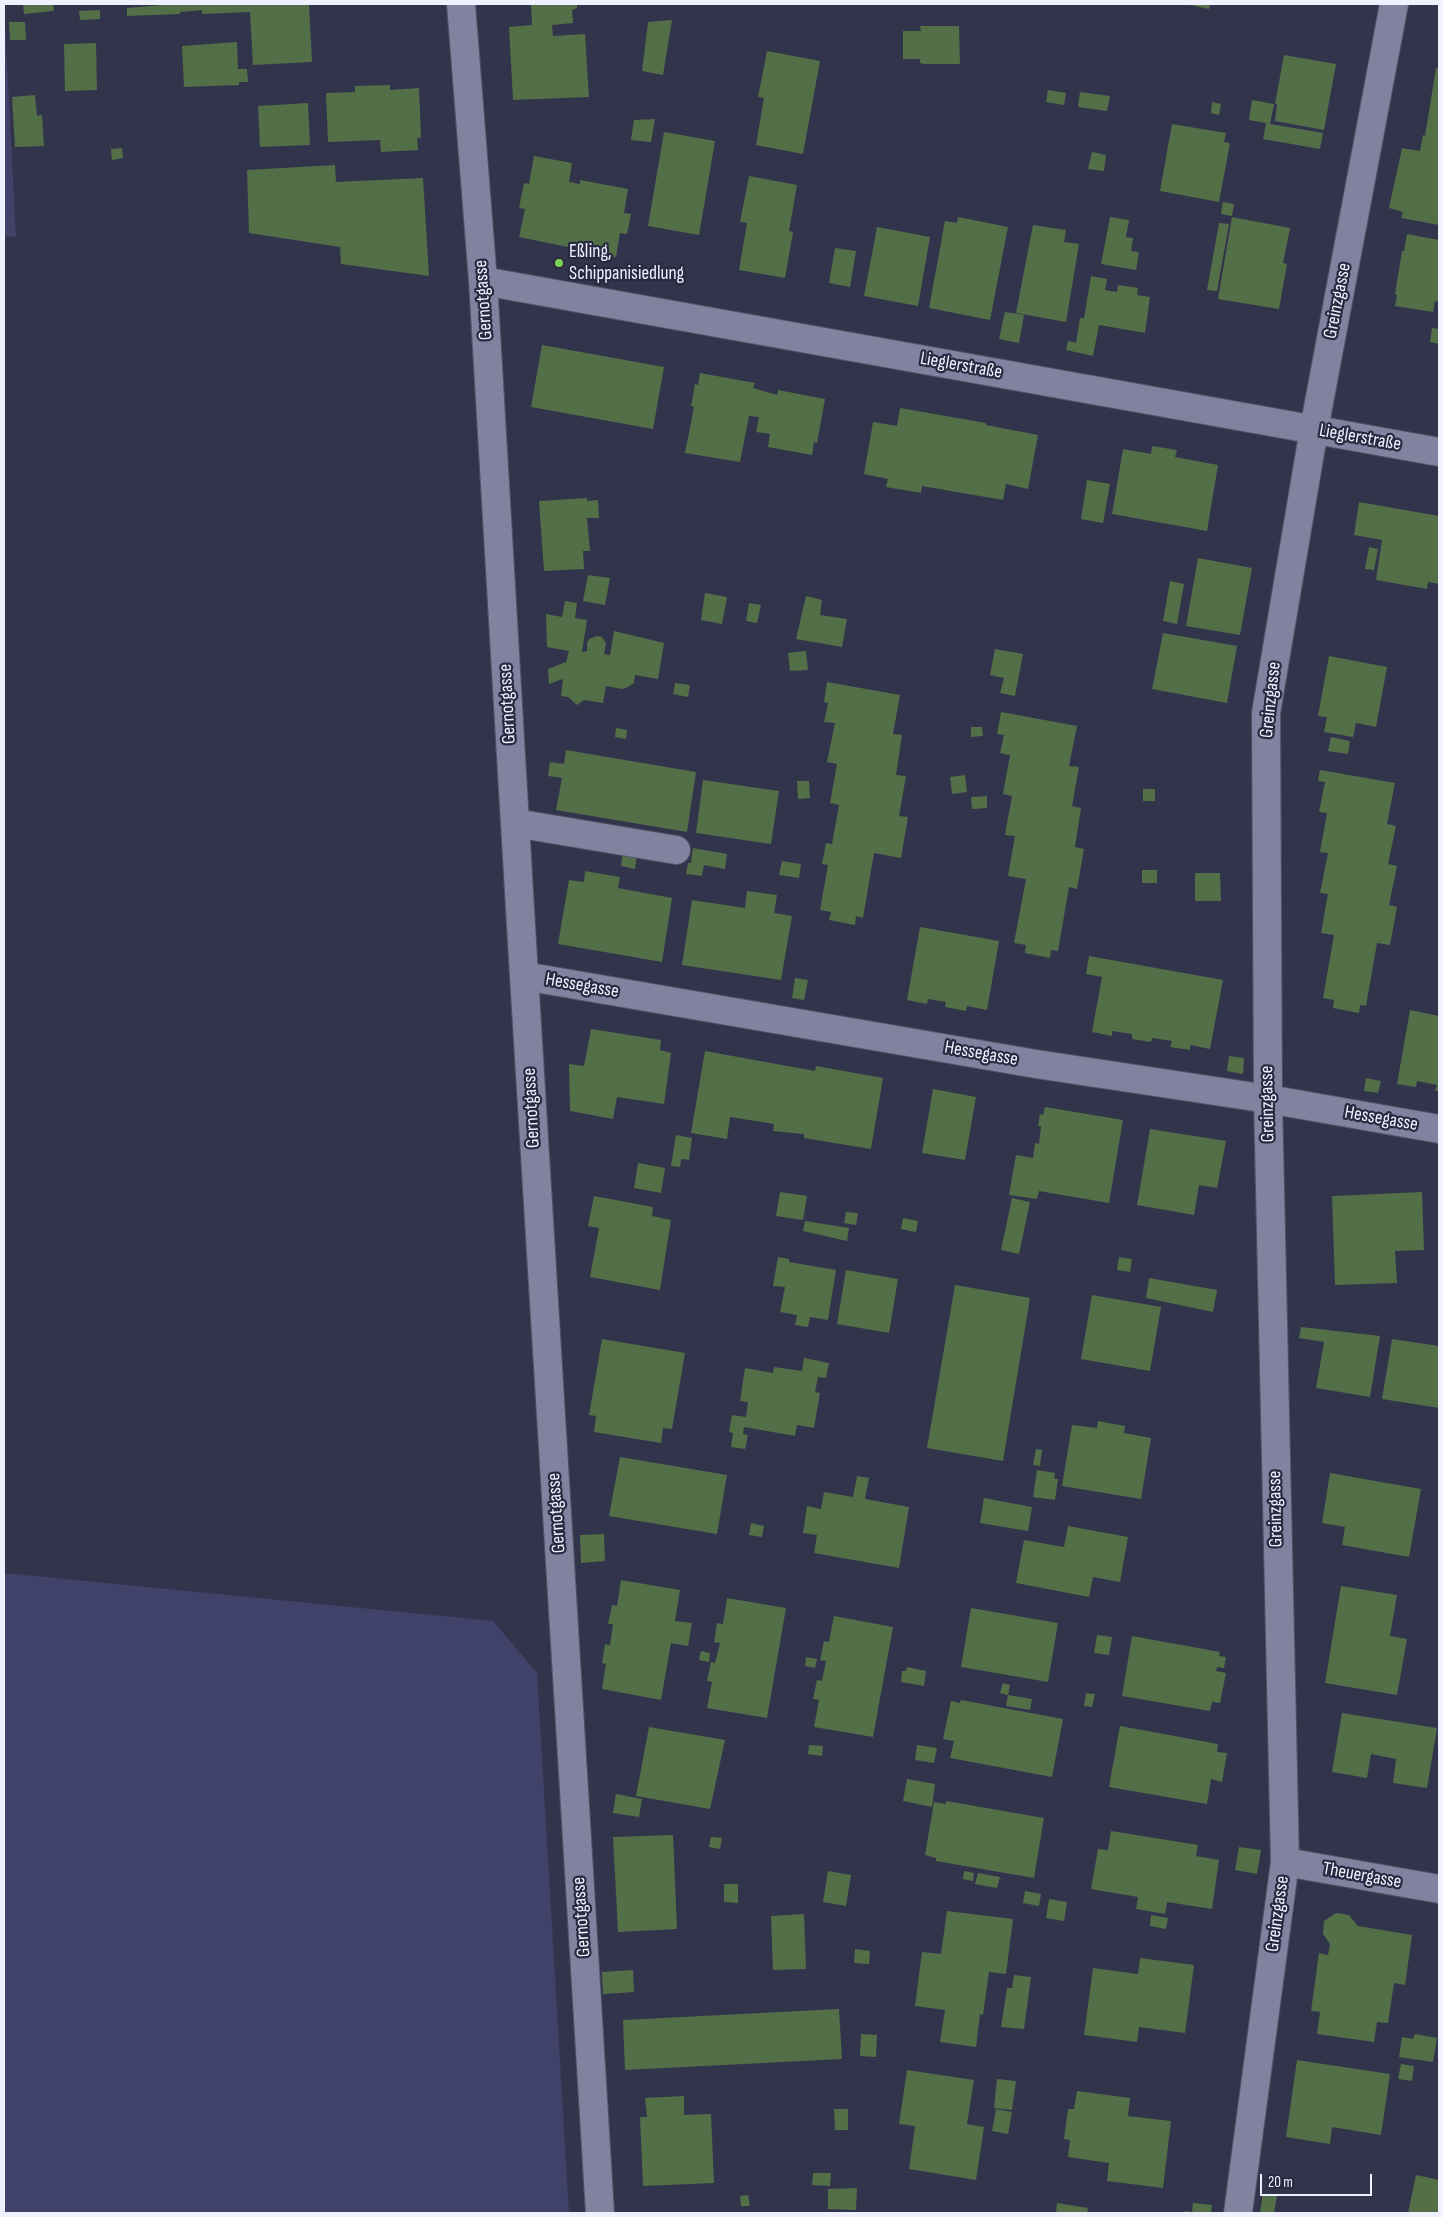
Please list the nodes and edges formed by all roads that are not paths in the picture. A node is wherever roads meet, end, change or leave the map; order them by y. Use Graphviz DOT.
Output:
graph roads {
  1 [pos="461,4"];
  2 [pos="1394,4"];
  3 [pos="484,281"];
  4 [pos="1314,429"];
  5 [pos="1439,452"];
  6 [pos="515,823"];
  7 [pos="676,850"];
  8 [pos="524,976"];
  9 [pos="1268,1099"];
  10 [pos="1439,1129"];
  11 [pos="1285,1862"];
  12 [pos="1439,1889"];
  13 [pos="600,2213"];
  14 [pos="1238,2213"];
  1 -- 3 [label="street, Gernotgasse"];
  2 -- 4 [label="street, Greinzgasse"];
  3 -- 4 [label="street, Lieglerstraße"];
  3 -- 6 [label="street, Gernotgasse"];
  4 -- 5 [label="street, Lieglerstraße"];
  4 -- 9 [label="street, Greinzgasse"];
  6 -- 7 [label="street"];
  6 -- 8 [label="street, Gernotgasse"];
  8 -- 9 [label="street, Hessegasse"];
  8 -- 13 [label="street, Gernotgasse"];
  9 -- 10 [label="street, Hessegasse"];
  9 -- 11 [label="street, Greinzgasse"];
  11 -- 12 [label="street, Theuergasse"];
  11 -- 14 [label="street, Greinzgasse"];
}
